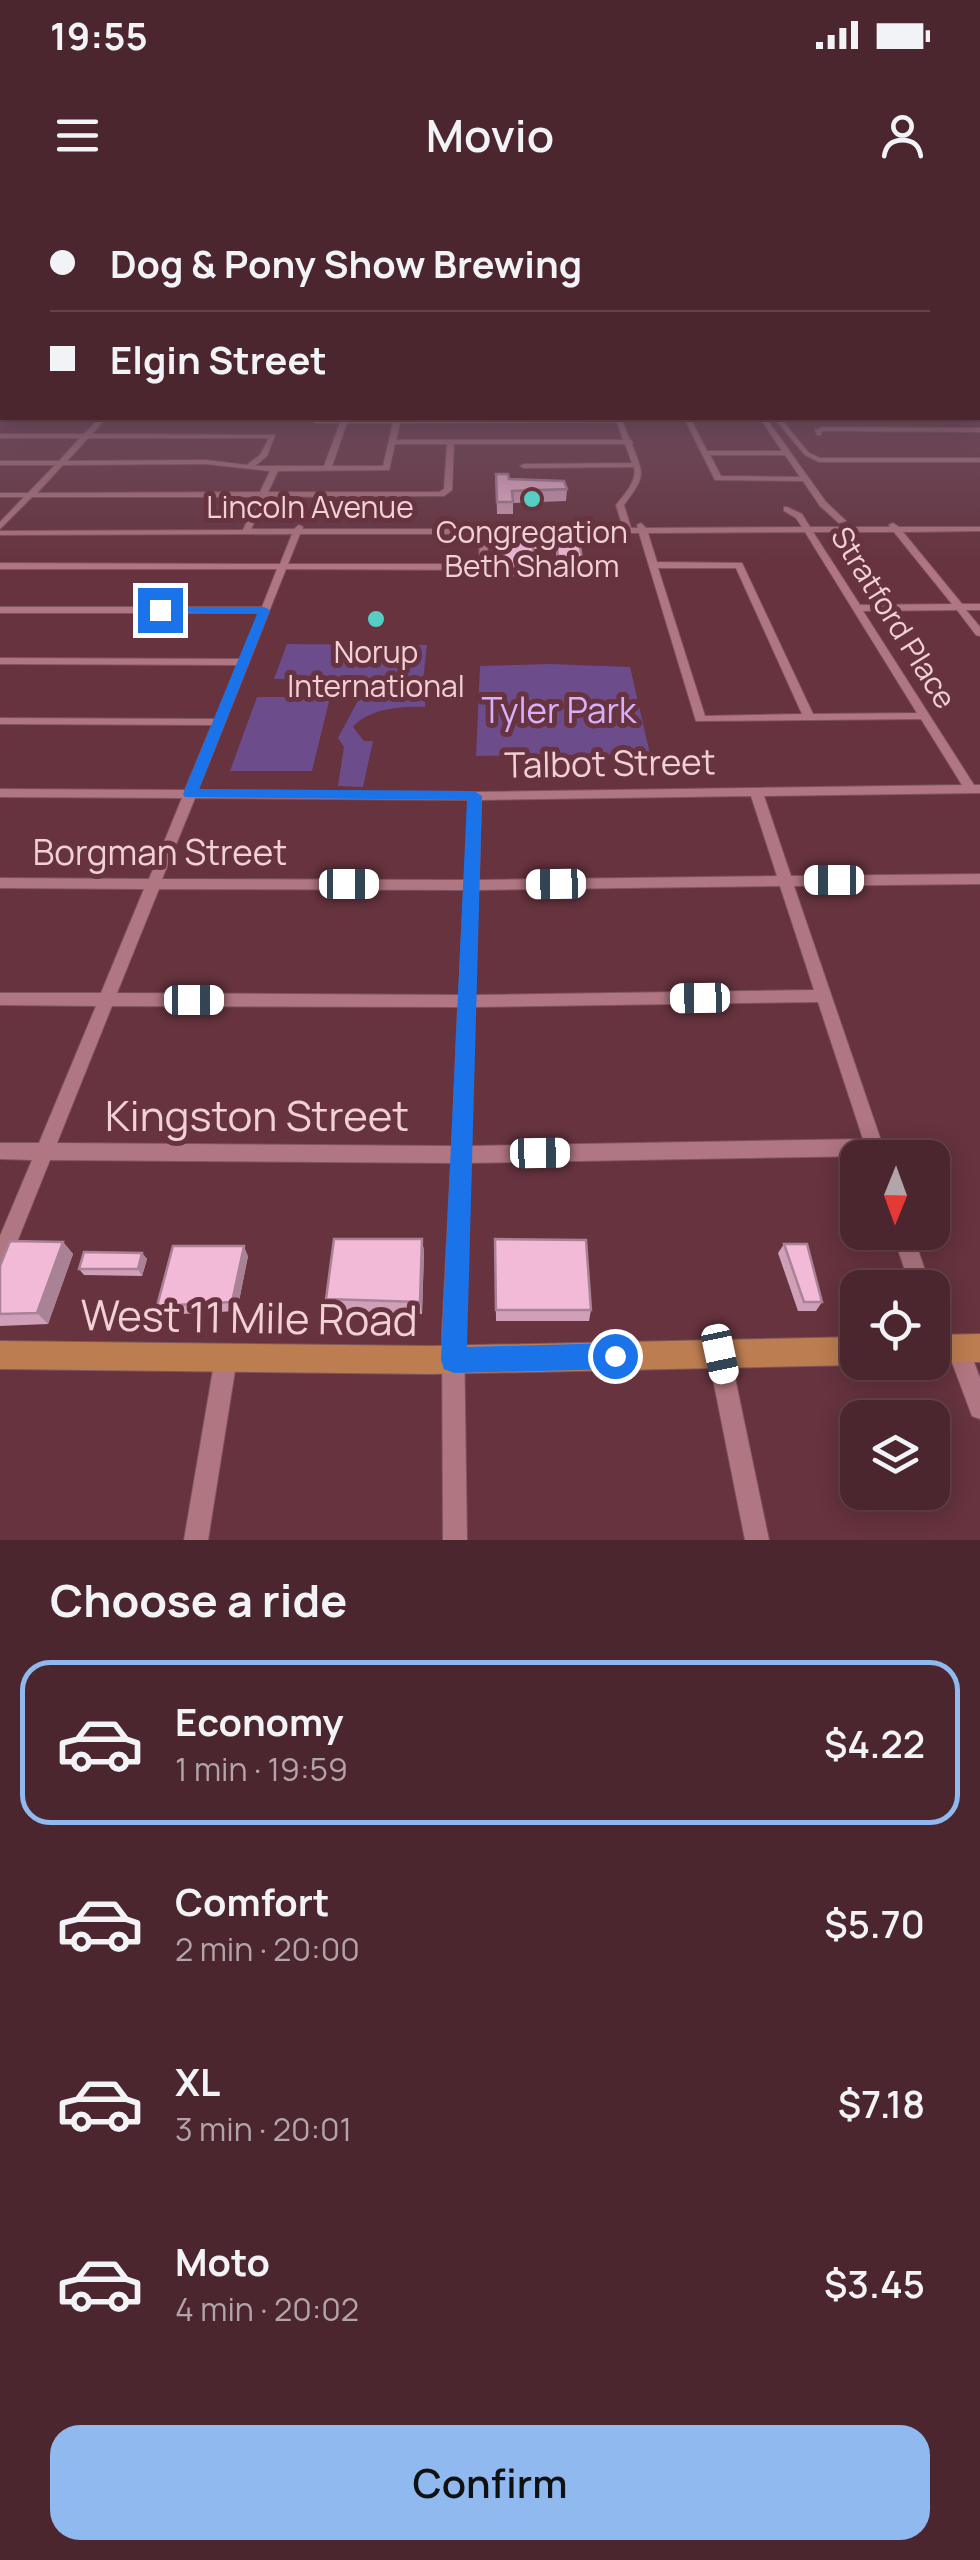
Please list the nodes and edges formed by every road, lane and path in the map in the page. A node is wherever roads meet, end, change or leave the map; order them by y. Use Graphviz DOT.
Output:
graph roads {
  1 [pos="393,442"];
  2 [pos="451,442"];
  3 [pos="630,442"];
  4 [pos="80,443"];
  5 [pos="269,443"];
  6 [pos="336,443"];
  7 [pos="699,443"];
  8 [pos="781,443"];
  9 [pos="797,443"];
  10 [pos="705,453"];
  11 [pos="788,453"];
  12 [pos="980,460"];
  13 [pos="60,463"];
  14 [pos="0,464"];
  15 [pos="638,465"];
  16 [pos="524,466"];
  17 [pos="248,468"];
  18 [pos="275,469"];
  19 [pos="326,469"];
  20 [pos="769,479"];
  21 [pos="806,479"];
  22 [pos="31,494"];
  23 [pos="0,495"];
  24 [pos="262,495"];
  25 [pos="842,522"];
  26 [pos="802,526"];
  27 [pos="980,526"];
  28 [pos="641,527"];
  29 [pos="895,527"];
  30 [pos="484,528"];
  31 [pos="626,528"];
  32 [pos="0,529"];
  33 [pos="246,529"];
  34 [pos="298,529"];
  35 [pos="653,565"];
  36 [pos="0,566"];
  37 [pos="282,566"];
  38 [pos="959,607"];
  39 [pos="980,607"];
  40 [pos="857,608"];
  41 [pos="0,610"];
  42 [pos="264,610"];
  43 [pos="980,633"];
  44 [pos="0,660"];
  45 [pos="244,662"];
  46 [pos="925,716"];
  47 [pos="809,718"];
  48 [pos="0,721"];
  49 [pos="219,722"];
  50 [pos="975,789"];
  51 [pos="756,792"];
  52 [pos="0,793"];
  53 [pos="190,794"];
  54 [pos="474,796"];
  55 [pos="785,880"];
  56 [pos="980,880"];
  57 [pos="0,882"];
  58 [pos="153,884"];
  59 [pos="471,885"];
  60 [pos="824,996"];
  61 [pos="0,999"];
  62 [pos="106,1000"];
  63 [pos="466,1001"];
  64 [pos="872,1140"];
  65 [pos="0,1151"];
  66 [pos="44,1152"];
  67 [pos="840,1152"];
  68 [pos="460,1155"];
  69 [pos="0,1260"];
  70 [pos="953,1349"];
  71 [pos="840,1351"];
  72 [pos="720,1354"];
  73 [pos="0,1355"];
  74 [pos="226,1358"];
  75 [pos="454,1360"];
  76 [pos="980,1408"];
  77 [pos="196,1540"];
  78 [pos="454,1540"];
  79 [pos="757,1540"];
  1 -- 19 [label="street"];
  2 -- 24 [label="street"];
  3 -- 15 [label="street"];
  4 -- 13 [label="street"];
  5 -- 17 [label="street"];
  6 -- 19 [label="street"];
  7 -- 10 [label="street"];
  8 -- 11 [label="street"];
  9 -- 12 [label="street"];
  10 -- 11 [label="street"];
  10 -- 20 [label="street"];
  11 -- 21 [label="street"];
  13 -- 14 [label="street"];
  13 -- 17 [label="street"];
  13 -- 22 [label="street"];
  15 -- 16 [label="street"];
  15 -- 31 [label="street"];
  17 -- 18 [label="street"];
  18 -- 19 [label="street"];
  18 -- 24 [label="street"];
  20 -- 21 [label="street"];
  20 -- 26 [label="street"];
  21 -- 25 [label="street"];
  22 -- 23 [label="street"];
  22 -- 24 [label="street"];
  22 -- 32 [label="street"];
  24 -- 33 [label="street"];
  26 -- 28 [label="street, Lincoln Avenue"];
  26 -- 29 [label="street, Lincoln Avenue"];
  26 -- 40 [label="street, Stratford Place"];
  27 -- 29 [label="street, Lincoln Avenue"];
  28 -- 31 [label="street, Lincoln Avenue"];
  28 -- 35 [label="street"];
  29 -- 38 [label="street"];
  30 -- 31 [label="street, Lincoln Avenue"];
  30 -- 34 [label="street, Lincoln Avenue"];
  30 -- 37 [label="street"];
  32 -- 33 [label="street, Lincoln Avenue"];
  33 -- 34 [label="street, Lincoln Avenue"];
  34 -- 37 [label="street"];
  35 -- 47 [label="street"];
  35 -- 47 [label="street"];
  36 -- 37 [label="street"];
  37 -- 42 [label="street"];
  38 -- 39 [label="street"];
  38 -- 40 [label="street"];
  38 -- 43 [label="street"];
  40 -- 46 [label="street, Stratford Place"];
  41 -- 42 [label="street"];
  42 -- 45 [label="street"];
  44 -- 45 [label="street"];
  45 -- 49 [label="street"];
  46 -- 47 [label="street"];
  46 -- 50 [label="street, Stratford Place"];
  48 -- 49 [label="street"];
  49 -- 53 [label="street"];
  50 -- 51 [label="street, Talbot Street"];
  51 -- 54 [label="street, Talbot Street"];
  51 -- 55 [label="street"];
  52 -- 53 [label="street, Talbot Street"];
  53 -- 54 [label="street, Talbot Street"];
  53 -- 58 [label="street"];
  54 -- 59 [label="street"];
  55 -- 56 [label="street, Borgman Street"];
  55 -- 59 [label="street, Borgman Street"];
  55 -- 60 [label="street"];
  57 -- 58 [label="street, Borgman Street"];
  58 -- 59 [label="street, Borgman Street"];
  58 -- 62 [label="street"];
  59 -- 63 [label="street"];
  60 -- 63 [label="street"];
  60 -- 64 [label="street"];
  61 -- 62 [label="street"];
  62 -- 63 [label="street"];
  62 -- 66 [label="street"];
  63 -- 68 [label="street"];
  65 -- 66 [label="street, Kingston Street"];
  66 -- 68 [label="street, Kingston Street"];
  66 -- 69 [label="street"];
  67 -- 68 [label="street, Kingston Street"];
  68 -- 75 [label="street"];
  70 -- 76 [label="street"];
  71 -- 72 [label="main road, West 11 Mile Road"];
  72 -- 75 [label="main road, West 11 Mile Road"];
  72 -- 79 [label="street"];
  73 -- 74 [label="main road, West 11 Mile Road"];
  74 -- 75 [label="main road, West 11 Mile Road"];
  74 -- 77 [label="street"];
  75 -- 78 [label="street"];
}
